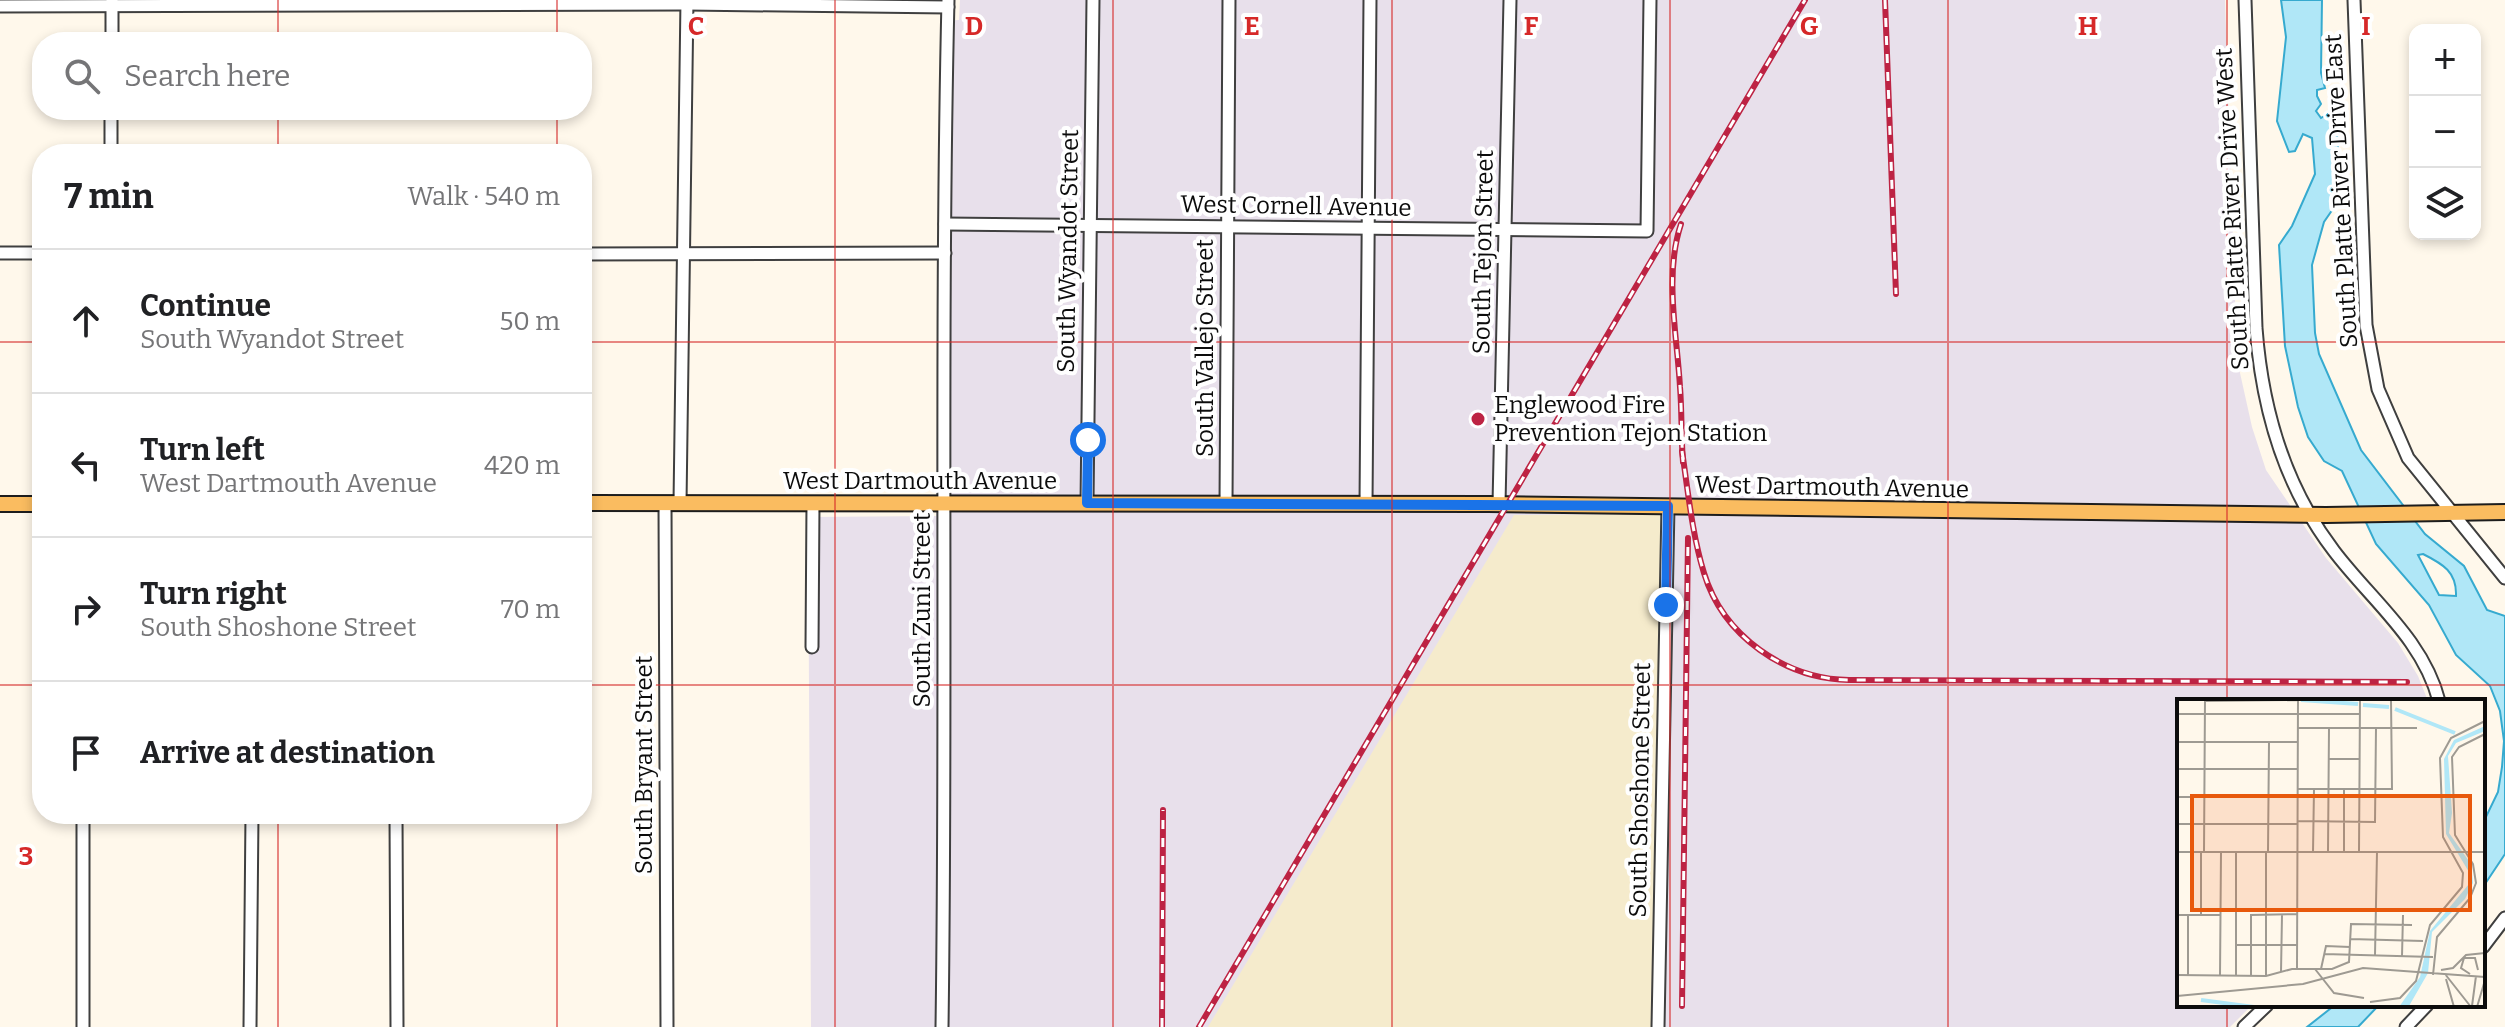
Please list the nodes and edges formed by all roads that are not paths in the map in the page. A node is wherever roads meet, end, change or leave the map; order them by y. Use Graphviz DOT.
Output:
graph roads {
  1 [pos="1093,0"];
  2 [pos="1229,0"];
  3 [pos="1370,0"];
  4 [pos="1510,0"];
  5 [pos="1650,0"];
  6 [pos="2245,0"];
  7 [pos="2354,0"];
  8 [pos="687,2"];
  9 [pos="112,3"];
  10 [pos="948,3"];
  11 [pos="0,6"];
  12 [pos="112,32"];
  13 [pos="111,120"];
  14 [pos="111,144"];
  15 [pos="945,224"];
  16 [pos="1090,225"];
  17 [pos="1227,227"];
  18 [pos="1368,228"];
  19 [pos="1506,230"];
  20 [pos="0,253"];
  21 [pos="32,253"];
  22 [pos="945,253"];
  23 [pos="592,254"];
  24 [pos="685,255"];
  25 [pos="592,503"];
  26 [pos="672,503"];
  27 [pos="813,503"];
  28 [pos="944,503"];
  29 [pos="1087,503"];
  30 [pos="0,504"];
  31 [pos="32,504"];
  32 [pos="1226,504"];
  33 [pos="1366,504"];
  34 [pos="1499,504"];
  35 [pos="1668,506"];
  36 [pos="2505,512"];
  37 [pos="2308,514"];
  38 [pos="2447,514"];
  39 [pos="2505,578"];
  40 [pos="812,647"];
  41 [pos="2438,699"];
  42 [pos="83,824"];
  43 [pos="252,824"];
  44 [pos="396,824"];
  45 [pos="2505,918"];
  46 [pos="2485,944"];
  47 [pos="2265,1007"];
  48 [pos="2425,1007"];
  49 [pos="83,1027"];
  50 [pos="250,1027"];
  51 [pos="397,1027"];
  52 [pos="667,1027"];
  53 [pos="942,1027"];
  54 [pos="1658,1027"];
  55 [pos="2244,1027"];
  56 [pos="2406,1027"];
  1 -- 16 [label="street, South Wyandot Street"];
  2 -- 17 [label="street, South Vallejo Street"];
  3 -- 18 [label="street"];
  4 -- 19 [label="street, South Tejon Street"];
  5 -- 19 [label="street, West Cornell Avenue"];
  6 -- 37 [label="street, South Platte River Drive West"];
  7 -- 38 [label="street, South Platte River Drive East"];
  8 -- 9 [label="street"];
  8 -- 10 [label="street"];
  8 -- 24 [label="street, South Bryant Street"];
  9 -- 11 [label="street"];
  9 -- 12 [label="street"];
  10 -- 15 [label="street, South Zuni Street"];
  13 -- 14 [label="street"];
  15 -- 16 [label="street, West Cornell Avenue"];
  15 -- 22 [label="street, South Zuni Street"];
  16 -- 17 [label="street, West Cornell Avenue"];
  16 -- 29 [label="street, South Wyandot Street"];
  17 -- 18 [label="street, West Cornell Avenue"];
  17 -- 32 [label="street, South Vallejo Street"];
  18 -- 19 [label="street, West Cornell Avenue"];
  18 -- 33 [label="street"];
  19 -- 34 [label="street, South Tejon Street"];
  20 -- 21 [label="street"];
  22 -- 24 [label="street"];
  22 -- 28 [label="street, South Zuni Street"];
  23 -- 24 [label="street"];
  24 -- 26 [label="street, South Bryant Street"];
  25 -- 26 [label="main road, West Dartmouth Avenue"];
  26 -- 27 [label="main road, West Dartmouth Avenue"];
  26 -- 52 [label="street, South Bryant Street"];
  27 -- 28 [label="main road, West Dartmouth Avenue"];
  27 -- 40 [label="street"];
  28 -- 29 [label="main road, West Dartmouth Avenue"];
  28 -- 53 [label="street, South Zuni Street"];
  29 -- 32 [label="main road, West Dartmouth Avenue"];
  30 -- 31 [label="main road"];
  32 -- 33 [label="main road, West Dartmouth Avenue"];
  33 -- 34 [label="main road, West Dartmouth Avenue"];
  34 -- 35 [label="main road, West Dartmouth Avenue"];
  35 -- 37 [label="main road, West Dartmouth Avenue"];
  35 -- 54 [label="street, South Shoshone Street"];
  36 -- 38 [label="main road, West Dartmouth Avenue"];
  37 -- 38 [label="main road, West Dartmouth Avenue"];
  37 -- 41 [label="street, South Platte River Drive West"];
  38 -- 39 [label="street, South Platte River Drive East"];
  42 -- 49 [label="street"];
  43 -- 50 [label="street"];
  44 -- 51 [label="street"];
  45 -- 46 [label="street"];
  47 -- 55 [label="street"];
  48 -- 56 [label="street"];
}
